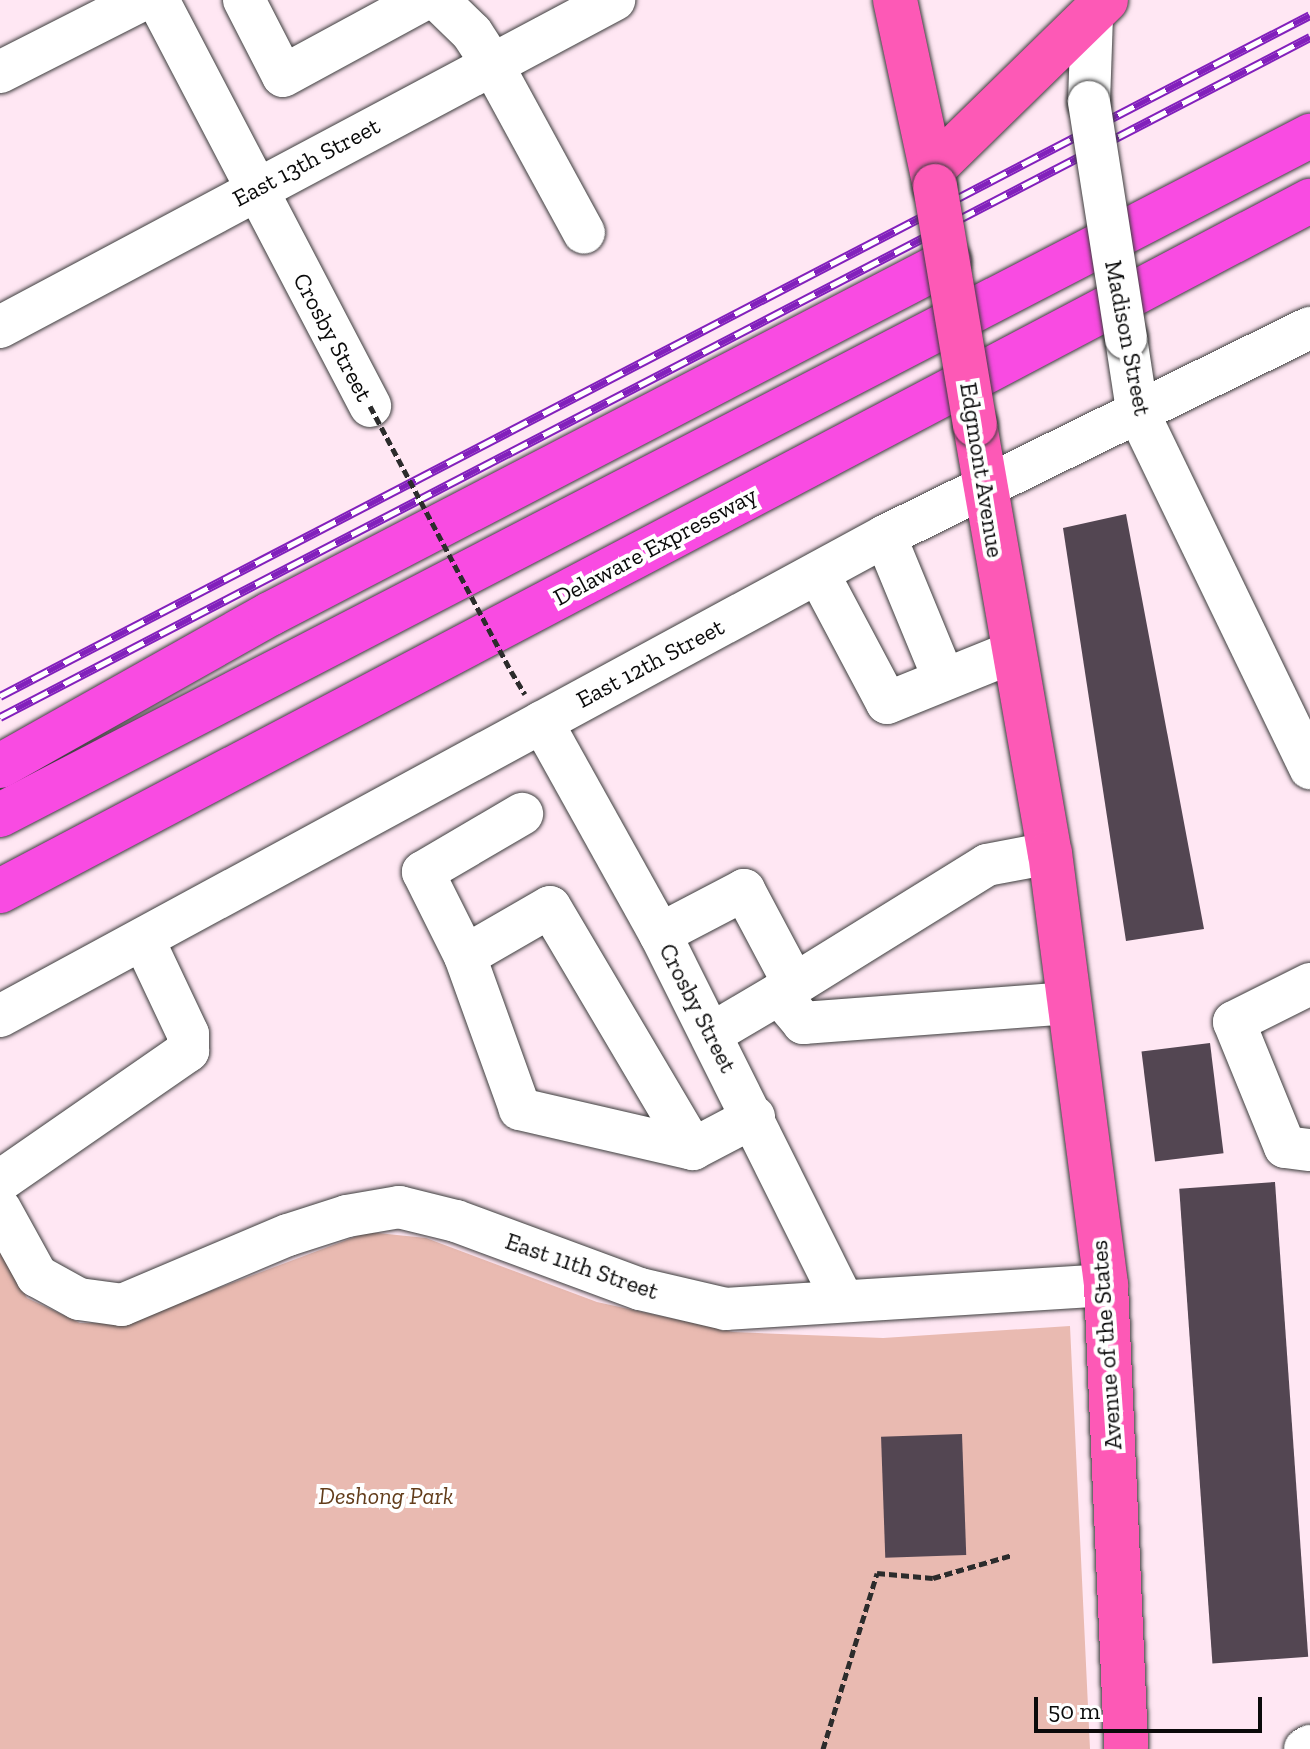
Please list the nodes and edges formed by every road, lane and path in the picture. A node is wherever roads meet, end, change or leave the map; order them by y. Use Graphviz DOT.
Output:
graph roads {
  1 [pos="142,0"];
  2 [pos="158,0"];
  3 [pos="244,0"];
  4 [pos="423,0"];
  5 [pos="438,0"];
  6 [pos="614,0"];
  7 [pos="895,0"];
  8 [pos="1099,9"];
  9 [pos="492,64"];
  10 [pos="0,72"];
  11 [pos="1310,136"];
  12 [pos="933,178"];
  13 [pos="254,189"];
  14 [pos="1310,201"];
  15 [pos="584,233"];
  16 [pos="949,261"];
  17 [pos="0,327"];
  18 [pos="1310,328"];
  19 [pos="370,406"];
  20 [pos="1137,410"];
  21 [pos="983,487"];
  22 [pos="885,536"];
  23 [pos="818,573"];
  24 [pos="1011,653"];
  25 [pos="511,671"];
  26 [pos="944,679"];
  27 [pos="542,722"];
  28 [pos="0,766"];
  29 [pos="1310,768"];
  30 [pos="522,814"];
  31 [pos="0,815"];
  32 [pos="1050,853"];
  33 [pos="0,891"];
  34 [pos="660,934"];
  35 [pos="143,939"];
  36 [pos="1062,942"];
  37 [pos="465,956"];
  38 [pos="1310,984"];
  39 [pos="786,989"];
  40 [pos="1069,1003"];
  41 [pos="0,1016"];
  42 [pos="711,1034"];
  43 [pos="754,1117"];
  44 [pos="693,1149"];
  45 [pos="1310,1150"];
  46 [pos="0,1181"];
  47 [pos="0,1209"];
  48 [pos="1106,1285"];
  49 [pos="842,1299"];
  50 [pos="1012,1555"];
  51 [pos="823,1749"];
  52 [pos="1126,1749"];
  1 -- 10 [label="street"];
  2 -- 13 [label="street, Crosby Street"];
  3 -- 4 [label="street"];
  5 -- 9 [label="street"];
  6 -- 9 [label="street, East 13th Street"];
  7 -- 12 [label="main road, Edgmont Avenue"];
  8 -- 12 [label="main road"];
  8 -- 20 [label="street, Madison Street, bridge"];
  9 -- 13 [label="street, East 13th Street"];
  9 -- 15 [label="street"];
  11 -- 31 [label="highway"];
  12 -- 16 [label="main road, Edgmont Avenue, bridge"];
  13 -- 17 [label="street, East 13th Street"];
  13 -- 19 [label="street, Crosby Street"];
  14 -- 33 [label="highway, Delaware Expressway"];
  16 -- 21 [label="main road, Edgmont Avenue, bridge"];
  16 -- 28 [label="highway"];
  18 -- 20 [label="street, East 12th Street"];
  19 -- 25 [label="path, Crosby Street, bridge"];
  20 -- 21 [label="street, East 12th Street"];
  20 -- 29 [label="street, Madison Street"];
  21 -- 22 [label="street, East 12th Street"];
  21 -- 24 [label="main road, Edgmont Avenue"];
  22 -- 23 [label="street, East 12th Street"];
  22 -- 26 [label="street"];
  23 -- 26 [label="street"];
  23 -- 27 [label="street, East 12th Street"];
  24 -- 26 [label="street"];
  24 -- 32 [label="main road, Edgmont Avenue"];
  27 -- 34 [label="street, Crosby Street"];
  27 -- 35 [label="street, East 12th Street"];
  30 -- 37 [label="street"];
  32 -- 36 [label="main road, Edgmont Avenue"];
  32 -- 39 [label="street"];
  34 -- 39 [label="street"];
  34 -- 42 [label="street, Crosby Street"];
  35 -- 41 [label="street, East 12th Street"];
  35 -- 46 [label="street"];
  36 -- 40 [label="main road, Avenue of the States"];
  37 -- 44 [label="street"];
  37 -- 44 [label="street"];
  38 -- 45 [label="street"];
  39 -- 40 [label="street"];
  39 -- 42 [label="street"];
  40 -- 48 [label="main road, Avenue of the States"];
  42 -- 43 [label="street, Crosby Street"];
  43 -- 44 [label="street"];
  43 -- 49 [label="street, Crosby Street"];
  47 -- 49 [label="street, East 11th Street"];
  48 -- 49 [label="street, East 11th Street"];
  48 -- 52 [label="main road, Avenue of the States"];
  50 -- 51 [label="path"];
}
